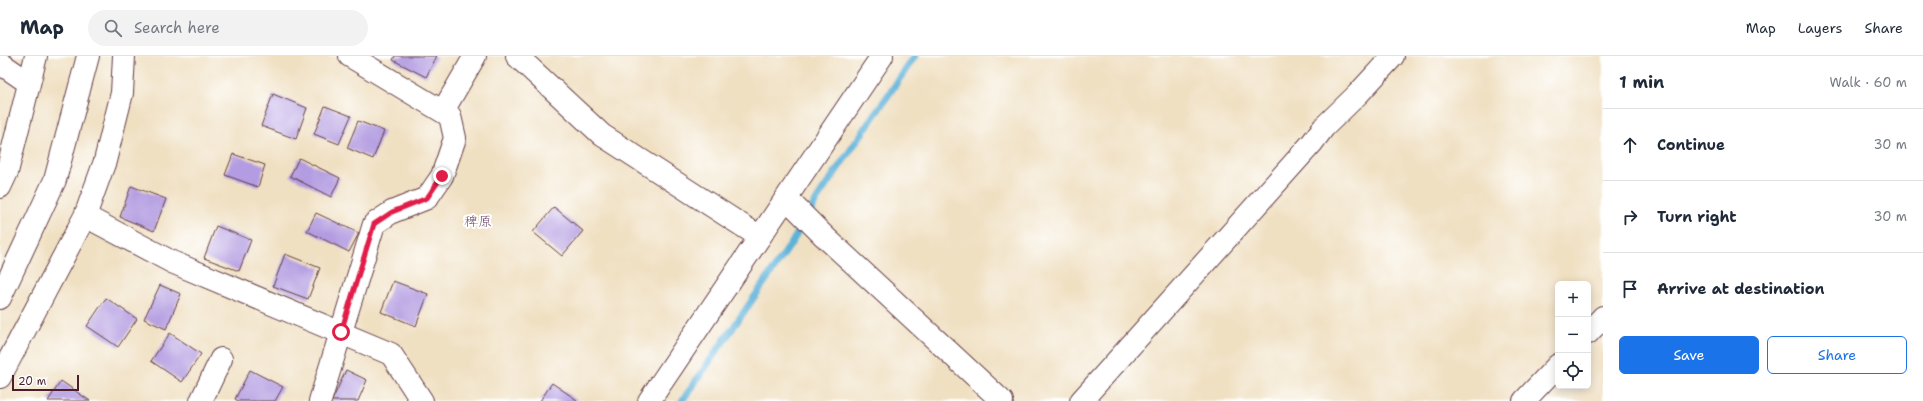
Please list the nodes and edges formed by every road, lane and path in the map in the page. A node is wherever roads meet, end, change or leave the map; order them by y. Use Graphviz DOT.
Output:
graph roads {
  1 [pos="36,56"];
  2 [pos="88,56"];
  3 [pos="124,56"];
  4 [pos="350,56"];
  5 [pos="475,56"];
  6 [pos="517,56"];
  7 [pos="882,56"];
  8 [pos="1392,56"];
  9 [pos="0,63"];
  10 [pos="29,83"];
  11 [pos="443,111"];
  12 [pos="0,187"];
  13 [pos="787,199"];
  14 [pos="85,216"];
  15 [pos="760,237"];
  16 [pos="0,298"];
  17 [pos="1603,317"];
  18 [pos="1591,330"];
  19 [pos="341,332"];
  20 [pos="221,359"];
  21 [pos="1555,368"];
  22 [pos="0,378"];
  23 [pos="201,401"];
  24 [pos="320,401"];
  25 [pos="422,401"];
  26 [pos="649,401"];
  27 [pos="1002,401"];
  28 [pos="1081,401"];
  29 [pos="1524,401"];
  1 -- 10 [label="street"];
  2 -- 16 [label="street"];
  3 -- 14 [label="street"];
  4 -- 11 [label="street"];
  5 -- 11 [label="street"];
  6 -- 15 [label="street"];
  7 -- 13 [label="street"];
  8 -- 28 [label="street"];
  9 -- 10 [label="street"];
  10 -- 12 [label="street"];
  11 -- 19 [label="street"];
  13 -- 15 [label="street"];
  13 -- 27 [label="street"];
  14 -- 19 [label="street"];
  14 -- 22 [label="street"];
  15 -- 26 [label="street"];
  17 -- 18 [label="street"];
  19 -- 24 [label="street"];
  19 -- 25 [label="street"];
  20 -- 23 [label="street"];
  21 -- 29 [label="street"];
}
